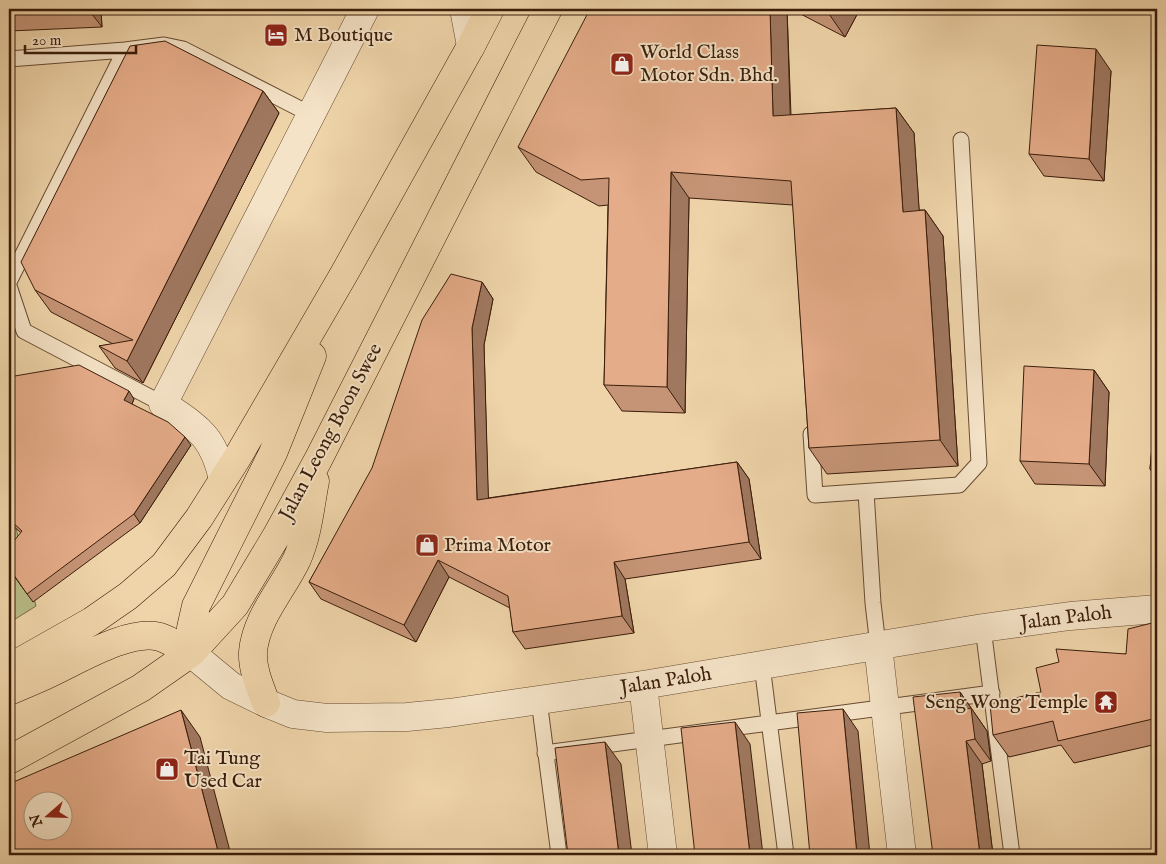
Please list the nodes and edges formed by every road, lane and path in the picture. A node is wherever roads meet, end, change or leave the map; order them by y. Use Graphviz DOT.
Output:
graph roads {
  1 [pos="365,9"];
  2 [pos="464,9"];
  3 [pos="490,9"];
  4 [pos="548,9"];
  5 [pos="471,46"];
  6 [pos="125,50"];
  7 [pos="9,59"];
  8 [pos="312,115"];
  9 [pos="960,140"];
  10 [pos="344,274"];
  11 [pos="9,282"];
  12 [pos="9,286"];
  13 [pos="163,404"];
  14 [pos="810,415"];
  15 [pos="318,460"];
  16 [pos="223,478"];
  17 [pos="866,492"];
  18 [pos="1157,609"];
  19 [pos="983,628"];
  20 [pos="878,646"];
  21 [pos="191,653"];
  22 [pos="762,665"];
  23 [pos="9,668"];
  24 [pos="643,685"];
  25 [pos="9,691"];
  26 [pos="992,693"];
  27 [pos="539,700"];
  28 [pos="266,703"];
  29 [pos="885,707"];
  30 [pos="769,723"];
  31 [pos="649,738"];
  32 [pos="546,753"];
  33 [pos="9,760"];
  34 [pos="559,855"];
  35 [pos="662,855"];
  36 [pos="786,855"];
  37 [pos="902,855"];
  38 [pos="1012,855"];
  1 -- 8 [label="street"];
  2 -- 5 [label="street"];
  3 -- 5 [label="main road"];
  4 -- 15 [label="main road, Jalan Leong Boon Swee"];
  5 -- 10 [label="main road"];
  6 -- 7 [label="lane"];
  6 -- 8 [label="lane"];
  6 -- 11 [label="lane"];
  8 -- 13 [label="street"];
  9 -- 17 [label="lane"];
  10 -- 16 [label="main road"];
  10 -- 21 [label="main road"];
  12 -- 13 [label="lane"];
  13 -- 16 [label="street"];
  14 -- 17 [label="lane"];
  15 -- 21 [label="main road, Jalan Leong Boon Swee"];
  15 -- 28 [label="main road"];
  16 -- 23 [label="main road"];
  17 -- 20 [label="lane"];
  18 -- 19 [label="street, Jalan Paloh"];
  19 -- 20 [label="street, Jalan Paloh"];
  19 -- 26 [label="lane"];
  20 -- 22 [label="street, Jalan Paloh"];
  20 -- 29 [label="street"];
  21 -- 25 [label="main road"];
  21 -- 28 [label="street, Jalan Paloh"];
  21 -- 33 [label="main road, Jalan Leong Boon Swee"];
  22 -- 24 [label="street, Jalan Paloh"];
  22 -- 30 [label="lane"];
  24 -- 27 [label="street, Jalan Paloh"];
  24 -- 31 [label="street"];
  26 -- 29 [label="lane"];
  26 -- 38 [label="lane"];
  27 -- 28 [label="street, Jalan Paloh"];
  27 -- 32 [label="lane"];
  29 -- 30 [label="lane"];
  29 -- 37 [label="street"];
  30 -- 31 [label="lane"];
  30 -- 36 [label="lane"];
  31 -- 32 [label="lane"];
  31 -- 35 [label="street"];
  32 -- 34 [label="lane"];
}
